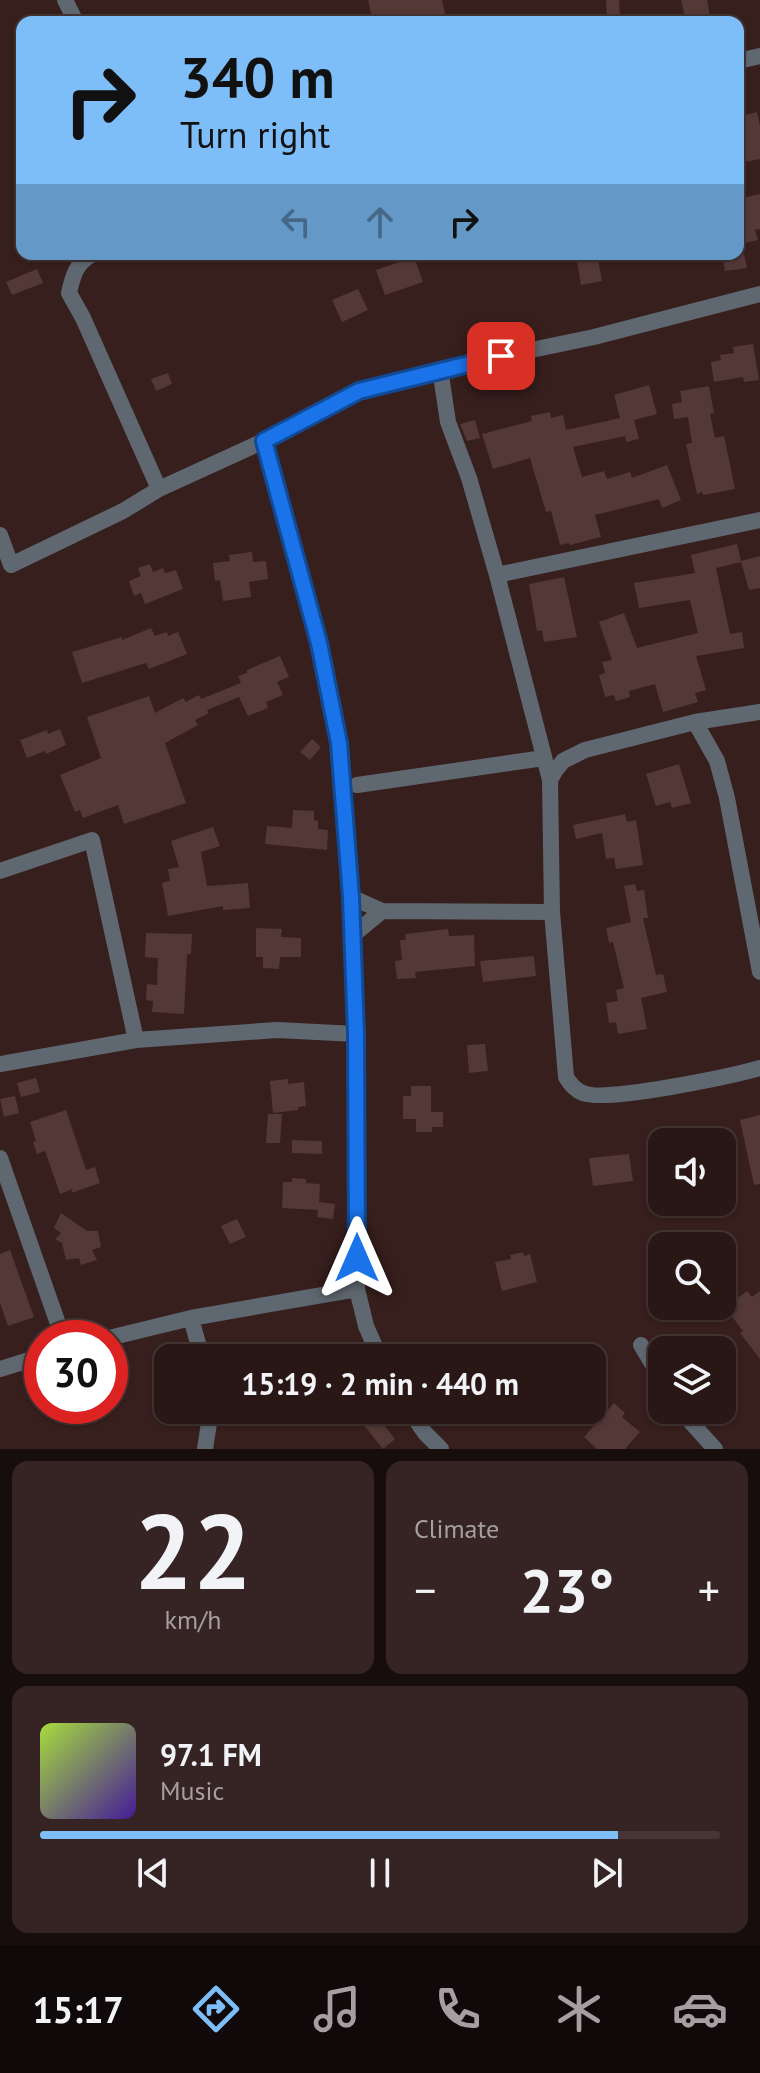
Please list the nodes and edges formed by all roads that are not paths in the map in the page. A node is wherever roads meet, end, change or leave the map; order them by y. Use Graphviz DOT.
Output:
graph roads {
  1 [pos="82,260"];
  2 [pos="760,294"];
  3 [pos="440,369"];
  4 [pos="264,441"];
  5 [pos="159,489"];
  6 [pos="760,520"];
  7 [pos="0,535"];
  8 [pos="5,567"];
  9 [pos="497,575"];
  10 [pos="760,712"];
  11 [pos="695,722"];
  12 [pos="544,758"];
  13 [pos="550,780"];
  14 [pos="357,785"];
  15 [pos="0,871"];
  16 [pos="351,897"];
  17 [pos="382,911"];
  18 [pos="552,912"];
  19 [pos="353,935"];
  20 [pos="760,972"];
  21 [pos="356,1034"];
  22 [pos="136,1040"];
  23 [pos="0,1064"];
  24 [pos="760,1068"];
  25 [pos="0,1158"];
  26 [pos="357,1289"];
  27 [pos="191,1318"];
  28 [pos="57,1320"];
  29 [pos="128,1333"];
  30 [pos="198,1344"];
  31 [pos="374,1344"];
  32 [pos="641,1345"];
  33 [pos="648,1357"];
  34 [pos="24,1362"];
  35 [pos="0,1369"];
  36 [pos="209,1424"];
  37 [pos="419,1424"];
  38 [pos="693,1424"];
  39 [pos="205,1449"];
  40 [pos="441,1449"];
  41 [pos="715,1449"];
  1 -- 5 [label="street"];
  2 -- 3 [label="street"];
  3 -- 4 [label="street"];
  3 -- 9 [label="street"];
  4 -- 5 [label="street"];
  4 -- 16 [label="street"];
  5 -- 8 [label="street"];
  6 -- 9 [label="street"];
  7 -- 8 [label="street"];
  9 -- 12 [label="street"];
  10 -- 11 [label="street"];
  11 -- 13 [label="street"];
  11 -- 20 [label="street"];
  12 -- 13 [label="street"];
  12 -- 14 [label="street"];
  13 -- 18 [label="street"];
  15 -- 22 [label="street"];
  16 -- 17 [label="street"];
  16 -- 19 [label="street"];
  17 -- 18 [label="street"];
  17 -- 19 [label="street"];
  18 -- 24 [label="street"];
  19 -- 21 [label="street"];
  21 -- 22 [label="street"];
  21 -- 26 [label="street"];
  22 -- 23 [label="street"];
  25 -- 28 [label="street"];
  26 -- 27 [label="street"];
  26 -- 31 [label="street"];
  27 -- 29 [label="street"];
  27 -- 30 [label="street"];
  32 -- 33 [label="street"];
  34 -- 35 [label="street"];
  36 -- 39 [label="street"];
  37 -- 40 [label="street"];
  38 -- 41 [label="street"];
}
